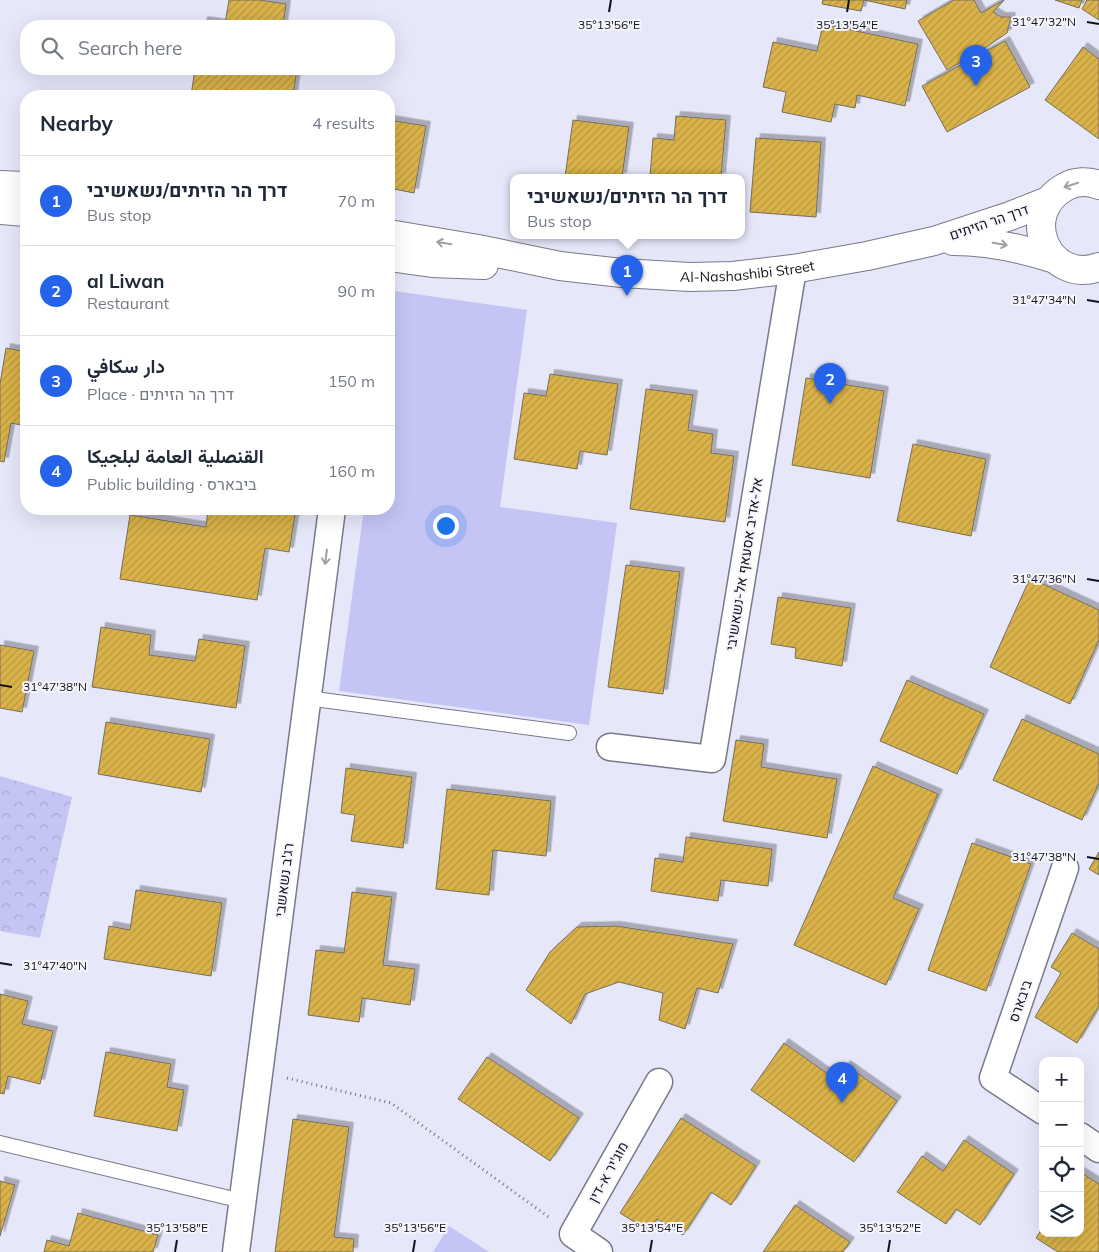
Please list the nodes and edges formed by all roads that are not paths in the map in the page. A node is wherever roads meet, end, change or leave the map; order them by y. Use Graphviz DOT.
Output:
graph roads {
  1 [pos="1099,185"];
  2 [pos="6,188"];
  3 [pos="1048,201"];
  4 [pos="20,205"];
  5 [pos="934,241"];
  6 [pos="395,242"];
  7 [pos="1055,259"];
  8 [pos="1098,268"];
  9 [pos="793,269"];
  10 [pos="331,515"];
  11 [pos="308,698"];
  12 [pos="569,734"];
  13 [pos="610,747"];
  14 [pos="1065,868"];
  15 [pos="659,1082"];
  16 [pos="1039,1108"];
  17 [pos="1084,1139"];
  18 [pos="0,1143"];
  19 [pos="1099,1149"];
  20 [pos="242,1201"];
  21 [pos="236,1252"];
  22 [pos="599,1252"];
  1 -- 3 [label="street, one-way"];
  2 -- 4 [label="street"];
  3 -- 5 [label="street, דרך הר הזיתים"];
  3 -- 7 [label="street"];
  5 -- 7 [label="street, דרך הר הזיתים, one-way"];
  5 -- 9 [label="street, Al-Nashashibi Street"];
  6 -- 9 [label="street, Al-Nashashibi Street"];
  7 -- 8 [label="street, דרך הר הזיתים"];
  9 -- 13 [label="street, אל-אדיב אסעאף אל-נשאשיבי"];
  10 -- 11 [label="street, רג'ב נשאשבי, one-way"];
  11 -- 12 [label="lane"];
  11 -- 20 [label="street, רג'ב נשאשבי"];
  14 -- 16 [label="street, ביבארס"];
  15 -- 22 [label="street, מוג'יר א-דין"];
  17 -- 19 [label="street"];
  18 -- 20 [label="lane"];
  20 -- 21 [label="street, רג'ב נשאשבי"];
}
